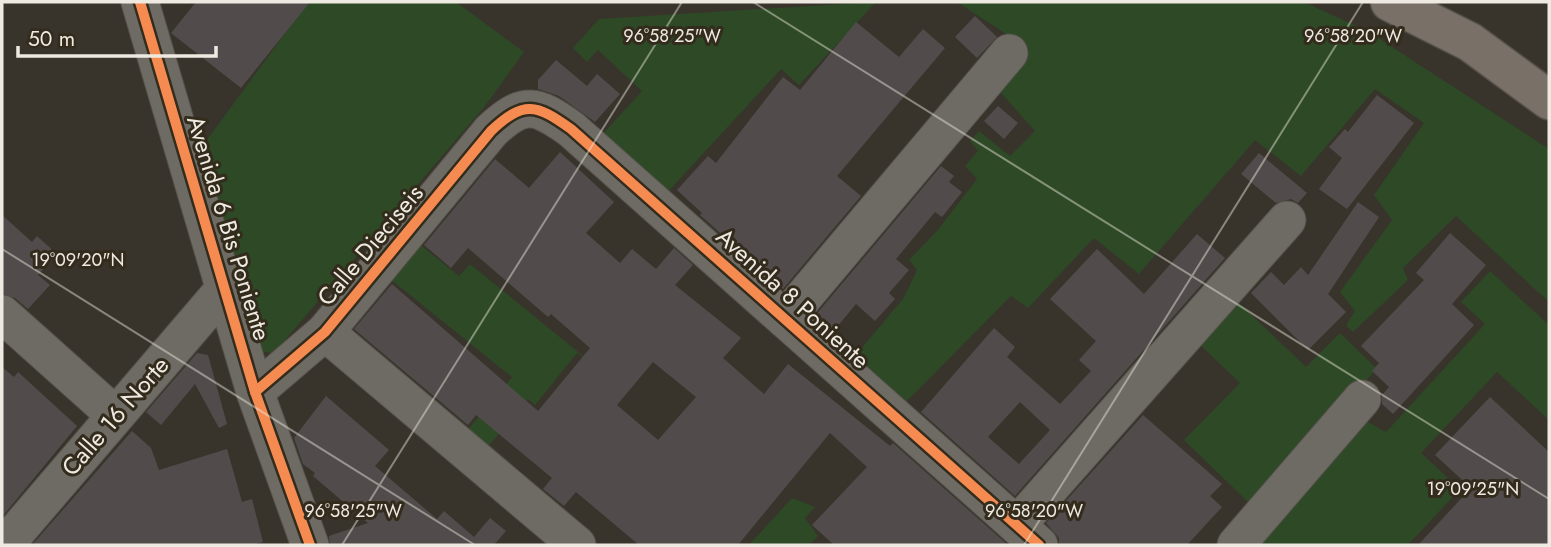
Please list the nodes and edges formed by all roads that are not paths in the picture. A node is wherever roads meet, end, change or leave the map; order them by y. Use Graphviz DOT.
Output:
graph roads {
  1 [pos="139,2"];
  2 [pos="1391,2"];
  3 [pos="1009,53"];
  4 [pos="1549,100"];
  5 [pos="508,115"];
  6 [pos="1287,220"];
  7 [pos="226,286"];
  8 [pos="2,314"];
  9 [pos="785,319"];
  10 [pos="325,332"];
  11 [pos="256,392"];
  12 [pos="1362,399"];
  13 [pos="115,415"];
  14 [pos="1028,535"];
  15 [pos="5,545"];
  16 [pos="310,545"];
  17 [pos="577,545"];
  18 [pos="1236,545"];
  1 -- 7 [label="street, Avenida 6 Bis Poniente"];
  2 -- 4 [label="main road"];
  3 -- 9 [label="street"];
  5 -- 9 [label="street, Avenida 8 Poniente"];
  5 -- 10 [label="street, Calle Dieciseis"];
  6 -- 14 [label="street"];
  7 -- 11 [label="street, Avenida 6 Bis Poniente"];
  7 -- 13 [label="street, Calle 16 Norte"];
  8 -- 13 [label="street"];
  9 -- 14 [label="street, Avenida 8 Poniente"];
  10 -- 11 [label="street, Calle Dieciseis"];
  10 -- 17 [label="street"];
  11 -- 16 [label="street, Avenida 6 Bis Poniente"];
  12 -- 18 [label="street"];
  13 -- 15 [label="street, Calle 16 Norte"];
}
